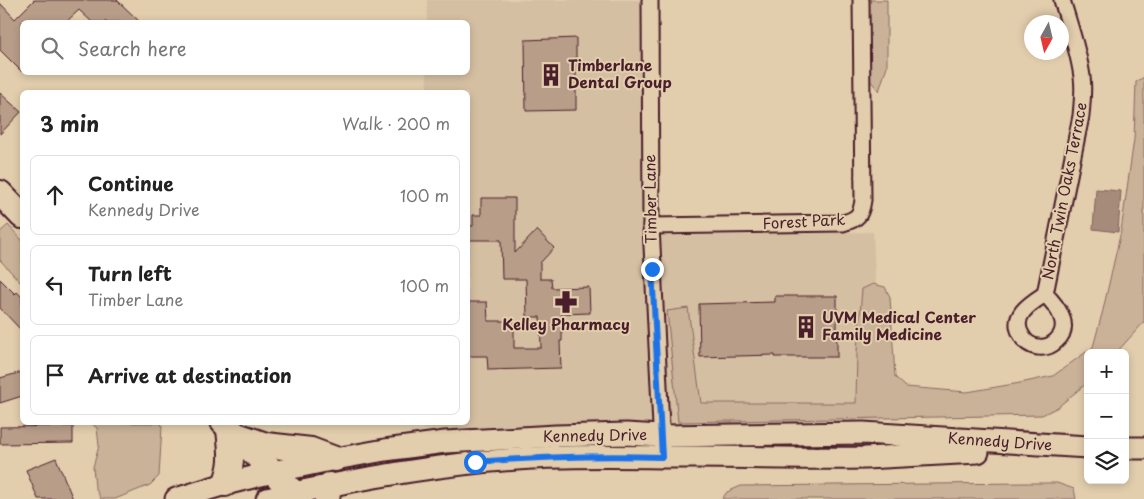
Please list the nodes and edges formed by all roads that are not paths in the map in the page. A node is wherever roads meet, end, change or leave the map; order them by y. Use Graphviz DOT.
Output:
graph roads {
  1 [pos="650,0"];
  2 [pos="861,0"];
  3 [pos="1062,0"];
  4 [pos="0,193"];
  5 [pos="20,214"];
  6 [pos="651,226"];
  7 [pos="1045,294"];
  8 [pos="229,428"];
  9 [pos="661,436"];
  10 [pos="1084,447"];
  11 [pos="1129,448"];
  12 [pos="1144,448"];
  13 [pos="662,457"];
  14 [pos="335,458"];
  15 [pos="273,472"];
  16 [pos="225,484"];
  17 [pos="328,492"];
  18 [pos="297,496"];
  19 [pos="176,499"];
  20 [pos="267,499"];
  1 -- 6 [label="street, Timber Lane"];
  2 -- 6 [label="street, Forest Park"];
  3 -- 7 [label="street, North Twin Oaks Terrace"];
  4 -- 5 [label="main road"];
  6 -- 9 [label="street, Timber Lane"];
  8 -- 14 [label="main road"];
  8 -- 15 [label="main road"];
  8 -- 16 [label="main road"];
  9 -- 10 [label="main road, Kennedy Drive"];
  9 -- 13 [label="street, Timber Lane"];
  9 -- 14 [label="main road, Kennedy Drive"];
  10 -- 13 [label="main road, Kennedy Drive"];
  11 -- 12 [label="main road"];
  13 -- 17 [label="main road, Kennedy Drive"];
  14 -- 15 [label="main road, Kennedy Drive"];
  15 -- 16 [label="main road, Kennedy Drive"];
  15 -- 18 [label="main road"];
  16 -- 19 [label="main road, Kennedy Drive"];
  17 -- 18 [label="main road, Kennedy Drive"];
  18 -- 20 [label="main road, Kennedy Drive"];
}
